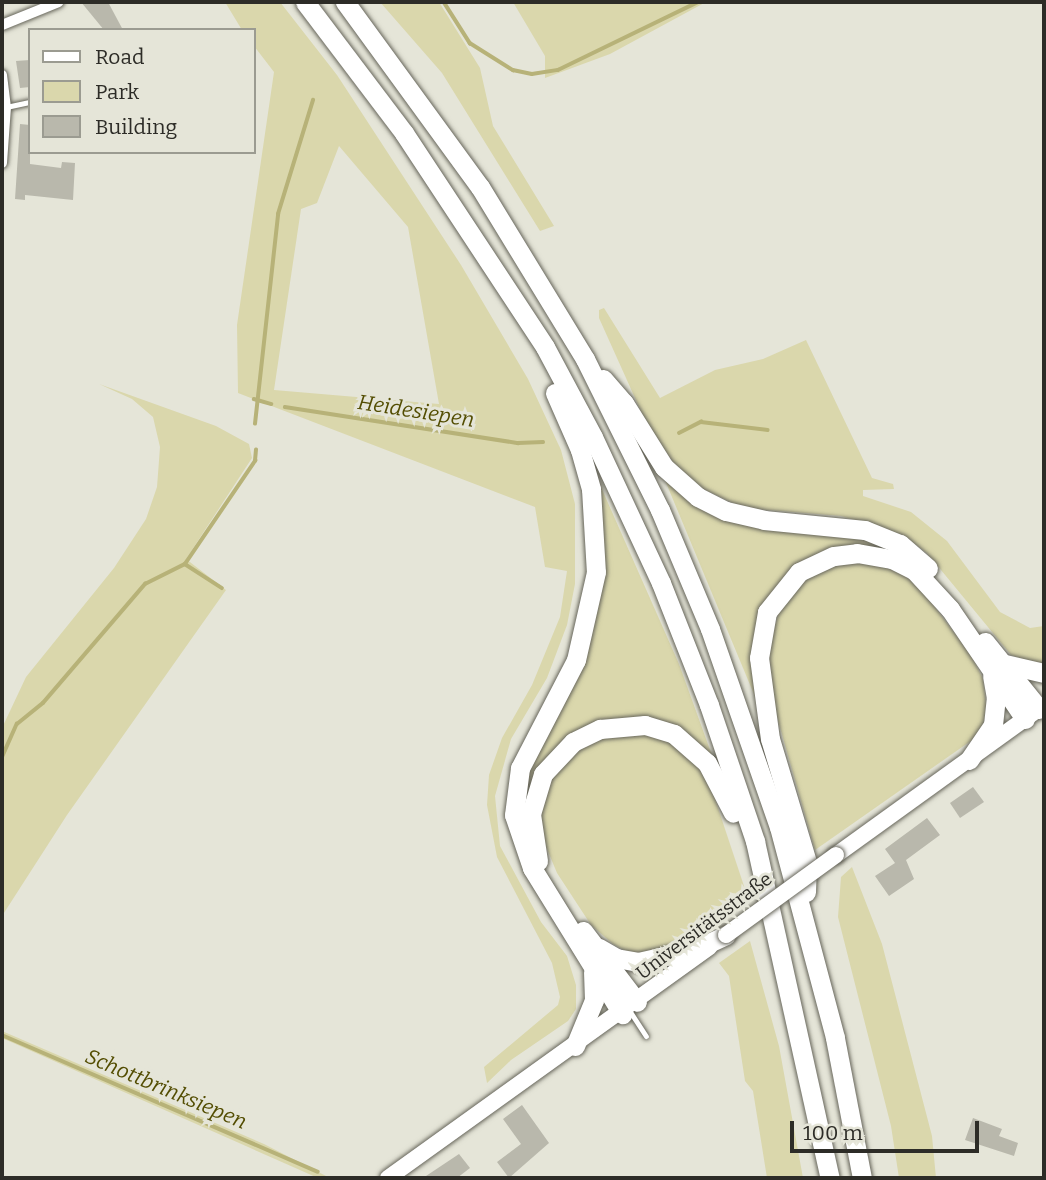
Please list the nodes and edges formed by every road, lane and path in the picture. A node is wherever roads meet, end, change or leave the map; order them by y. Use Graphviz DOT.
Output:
graph roads {
  1 [pos="59,2"];
  2 [pos="305,2"];
  3 [pos="345,2"];
  4 [pos="2,25"];
  5 [pos="2,75"];
  6 [pos="28,102"];
  7 [pos="6,107"];
  8 [pos="2,163"];
  9 [pos="502,279"];
  10 [pos="585,359"];
  11 [pos="985,659"];
  12 [pos="1004,664"];
  13 [pos="1044,673"];
  14 [pos="1036,711"];
  15 [pos="969,760"];
  16 [pos="806,914"];
  17 [pos="776,927"];
  18 [pos="726,935"];
  19 [pos="593,944"];
  20 [pos="592,967"];
  21 [pos="629,1008"];
  22 [pos="646,1036"];
  23 [pos="575,1046"];
  24 [pos="388,1178"];
  25 [pos="830,1178"];
  26 [pos="862,1178"];
  1 -- 4 [label="street"];
  2 -- 9 [label="highway"];
  3 -- 10 [label="highway"];
  5 -- 7 [label="street"];
  6 -- 7 [label="lane"];
  7 -- 8 [label="street"];
  9 -- 17 [label="highway"];
  9 -- 20 [label="highway"];
  10 -- 12 [label="highway"];
  10 -- 16 [label="highway"];
  11 -- 14 [label="highway"];
  11 -- 15 [label="highway"];
  11 -- 16 [label="highway"];
  12 -- 13 [label="highway"];
  12 -- 14 [label="highway"];
  14 -- 15 [label="main road, Universitätsstraße"];
  15 -- 18 [label="main road, Universitätsstraße, bridge"];
  16 -- 26 [label="highway"];
  17 -- 19 [label="highway"];
  17 -- 25 [label="highway"];
  18 -- 19 [label="highway"];
  18 -- 21 [label="main road, Universitätsstraße"];
  19 -- 21 [label="highway"];
  20 -- 21 [label="highway"];
  20 -- 23 [label="highway"];
  21 -- 22 [label="lane"];
  21 -- 23 [label="main road, Universitätsstraße"];
  23 -- 24 [label="main road, Universitätsstraße"];
}
